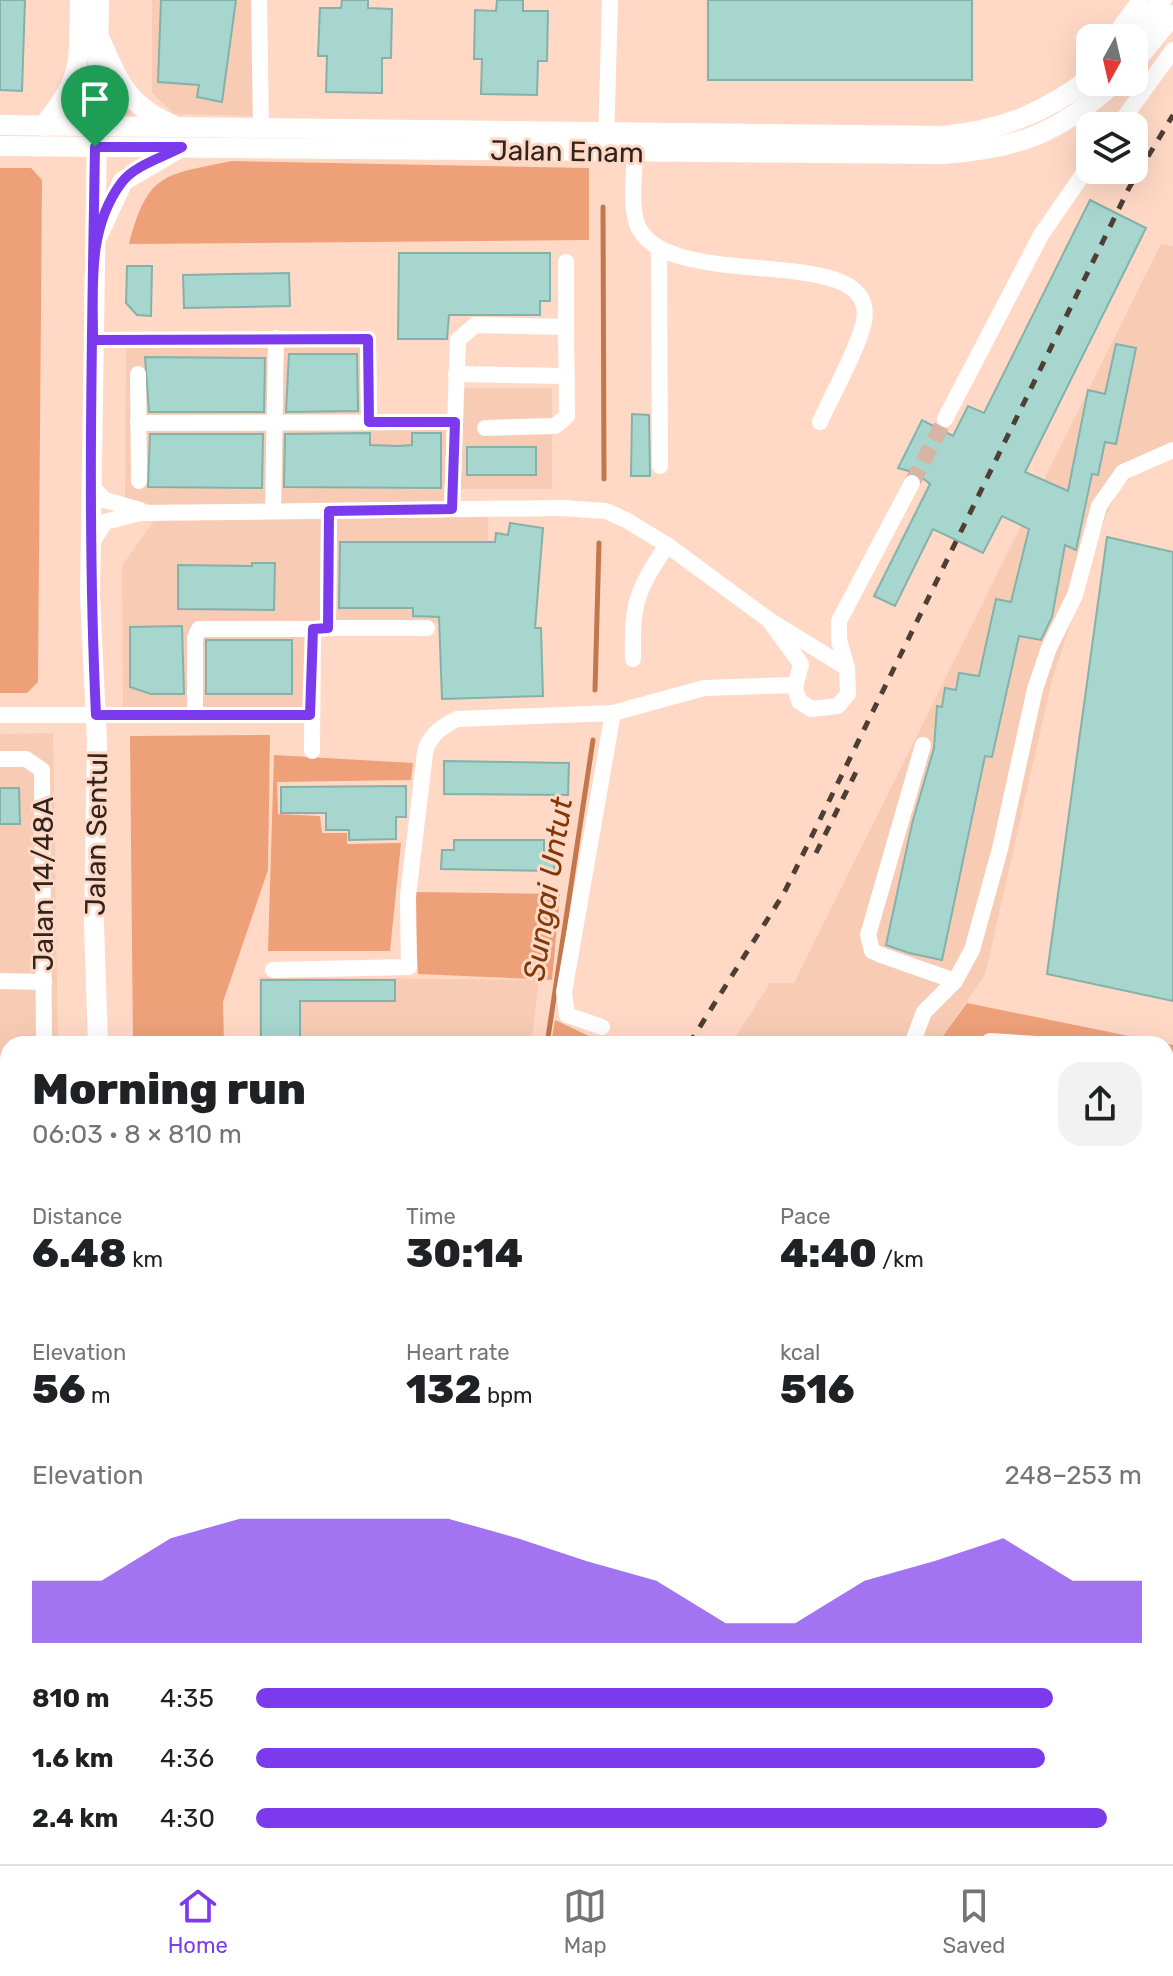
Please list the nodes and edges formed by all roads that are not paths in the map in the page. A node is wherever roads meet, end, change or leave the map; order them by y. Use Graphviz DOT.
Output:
graph roads {
  1 [pos="80,0"];
  2 [pos="99,0"];
  3 [pos="259,0"];
  4 [pos="610,0"];
  5 [pos="1140,0"];
  6 [pos="1170,16"];
  7 [pos="1122,24"];
  8 [pos="96,30"];
  9 [pos="1148,36"];
  10 [pos="1173,50"];
  11 [pos="1076,87"];
  12 [pos="1100,96"];
  13 [pos="1128,112"];
  14 [pos="0,125"];
  15 [pos="43,126"];
  16 [pos="261,129"];
  17 [pos="95,137"];
  18 [pos="182,138"];
  19 [pos="606,142"];
  20 [pos="636,142"];
  21 [pos="0,146"];
  22 [pos="1076,184"];
  23 [pos="94,244"];
  24 [pos="659,250"];
  25 [pos="566,262"];
  26 [pos="566,327"];
  27 [pos="276,338"];
  28 [pos="93,340"];
  29 [pos="138,374"];
  30 [pos="456,374"];
  31 [pos="567,376"];
  32 [pos="945,419"];
  33 [pos="369,422"];
  34 [pos="455,422"];
  35 [pos="820,422"];
  36 [pos="138,423"];
  37 [pos="275,423"];
  38 [pos="485,428"];
  39 [pos="1173,450"];
  40 [pos="660,466"];
  41 [pos="139,481"];
  42 [pos="912,483"];
  43 [pos="91,486"];
  44 [pos="452,509"];
  45 [pos="273,511"];
  46 [pos="329,511"];
  47 [pos="158,513"];
  48 [pos="91,544"];
  49 [pos="667,545"];
  50 [pos="769,620"];
  51 [pos="320,628"];
  52 [pos="427,628"];
  53 [pos="633,659"];
  54 [pos="847,668"];
  55 [pos="796,689"];
  56 [pos="613,713"];
  57 [pos="195,714"];
  58 [pos="0,715"];
  59 [pos="96,715"];
  60 [pos="310,715"];
  61 [pos="923,745"];
  62 [pos="312,751"];
  63 [pos="0,759"];
  64 [pos="273,970"];
  65 [pos="0,981"];
  66 [pos="955,981"];
  67 [pos="44,982"];
  68 [pos="602,1027"];
  69 [pos="44,1036"];
  70 [pos="98,1036"];
  71 [pos="915,1036"];
  1 -- 15 [label="main road"];
  2 -- 8 [label="main road, Jalan Sentul"];
  3 -- 16 [label="street"];
  4 -- 19 [label="street"];
  5 -- 7 [label="street"];
  6 -- 9 [label="main road"];
  8 -- 17 [label="main road, Jalan Sentul"];
  8 -- 18 [label="main road"];
  10 -- 13 [label="street"];
  11 -- 20 [label="main road, Jalan Enam"];
  12 -- 20 [label="main road, Jalan Enam"];
  14 -- 15 [label="main road, Jalan Enam"];
  15 -- 17 [label="main road, Jalan Enam"];
  16 -- 18 [label="main road, Jalan Enam"];
  16 -- 19 [label="main road, Jalan Enam"];
  17 -- 18 [label="main road, Jalan Enam"];
  17 -- 21 [label="main road, Jalan Enam"];
  17 -- 23 [label="main road, Jalan Sentul"];
  18 -- 19 [label="main road, Jalan Enam"];
  18 -- 23 [label="main road"];
  19 -- 20 [label="main road, Jalan Enam"];
  20 -- 24 [label="street"];
  22 -- 32 [label="street"];
  23 -- 28 [label="main road, Jalan Sentul"];
  24 -- 35 [label="street"];
  24 -- 40 [label="street"];
  25 -- 26 [label="street"];
  26 -- 30 [label="street"];
  26 -- 31 [label="street"];
  27 -- 28 [label="street"];
  27 -- 33 [label="street"];
  27 -- 37 [label="street"];
  28 -- 43 [label="main road, Jalan Sentul"];
  29 -- 36 [label="street"];
  30 -- 31 [label="street"];
  30 -- 34 [label="street"];
  31 -- 38 [label="street"];
  33 -- 34 [label="street"];
  33 -- 37 [label="street"];
  34 -- 44 [label="street"];
  36 -- 37 [label="street"];
  36 -- 41 [label="street"];
  37 -- 45 [label="street"];
  39 -- 66 [label="street"];
  42 -- 54 [label="street"];
  43 -- 47 [label="street"];
  43 -- 48 [label="main road, Jalan Sentul"];
  44 -- 46 [label="street"];
  44 -- 49 [label="street"];
  45 -- 46 [label="street"];
  45 -- 47 [label="street"];
  46 -- 51 [label="street"];
  47 -- 48 [label="street"];
  48 -- 59 [label="main road, Jalan Sentul"];
  49 -- 50 [label="street"];
  49 -- 53 [label="street"];
  50 -- 54 [label="street"];
  50 -- 55 [label="street"];
  51 -- 52 [label="street"];
  51 -- 57 [label="street"];
  51 -- 60 [label="street"];
  54 -- 55 [label="street"];
  55 -- 56 [label="street"];
  56 -- 64 [label="street"];
  56 -- 68 [label="street"];
  57 -- 59 [label="street"];
  57 -- 60 [label="street"];
  58 -- 59 [label="street"];
  59 -- 70 [label="main road, Jalan Sentul"];
  60 -- 62 [label="street"];
  61 -- 66 [label="street"];
  63 -- 67 [label="street, Jalan 14/48A"];
  65 -- 67 [label="street"];
  66 -- 71 [label="street"];
  67 -- 69 [label="street, Jalan 14/48A"];
}
